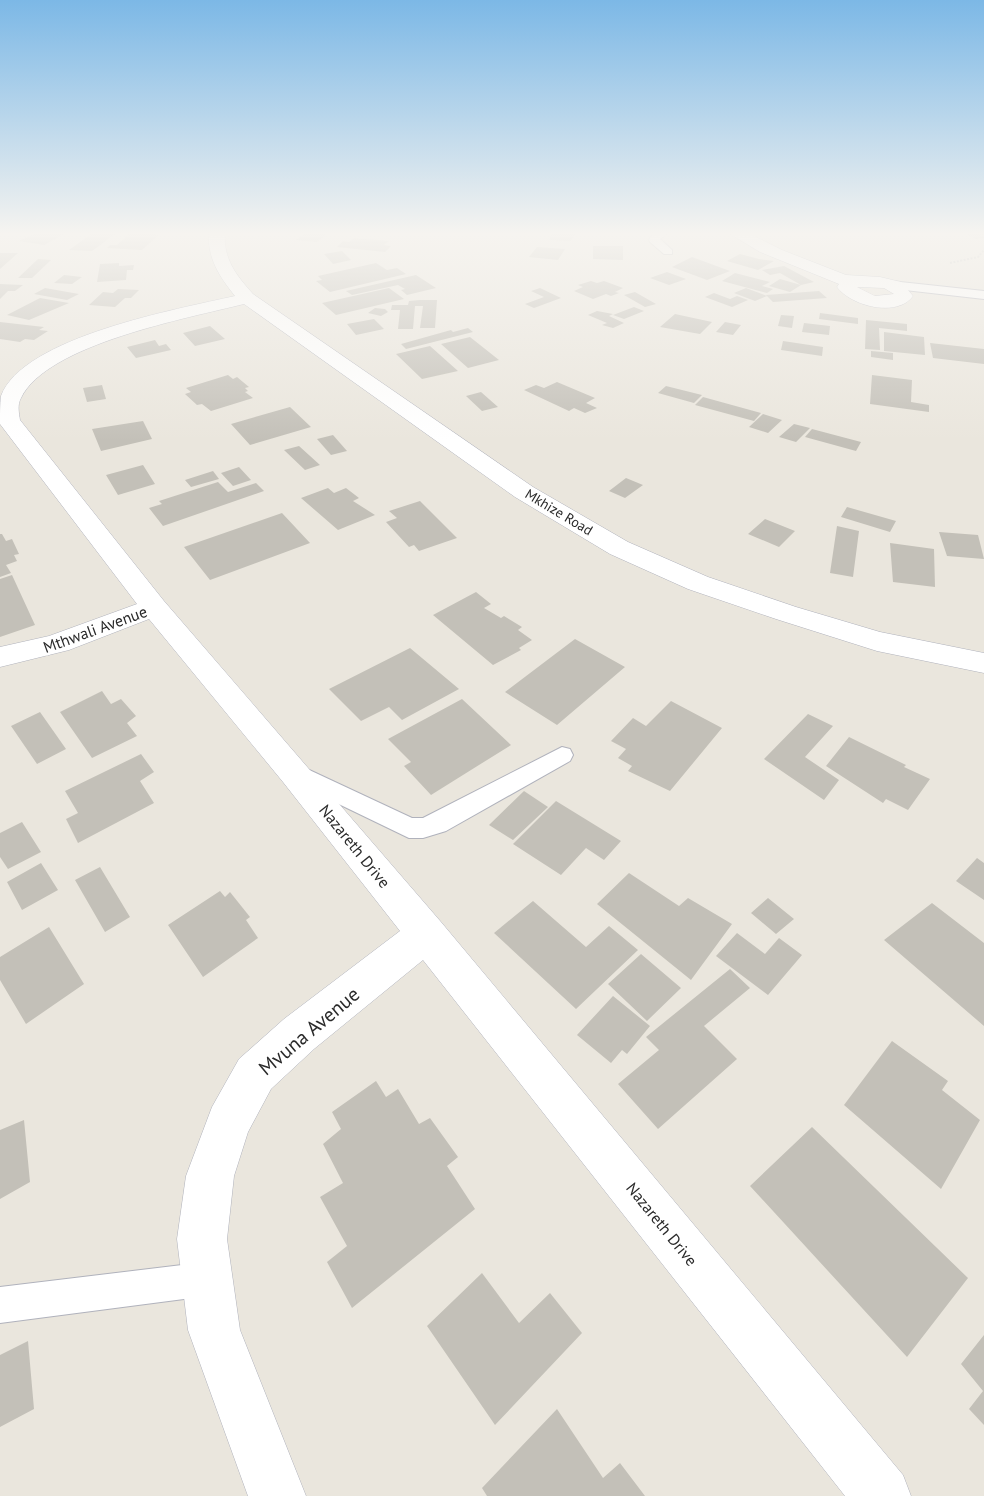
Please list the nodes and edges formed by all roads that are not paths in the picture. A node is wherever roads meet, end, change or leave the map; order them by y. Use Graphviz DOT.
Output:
graph roads {
  1 [pos="233,302"];
  2 [pos="253,302"];
  3 [pos="6,424"];
  4 [pos="154,607"];
  5 [pos="0,657"];
  6 [pos="984,663"];
  7 [pos="562,755"];
  8 [pos="296,773"];
  9 [pos="427,934"];
  10 [pos="207,1279"];
  11 [pos="0,1305"];
  12 [pos="277,1496"];
  13 [pos="882,1496"];
  1 -- 3 [label="street, Nazareth Drive"];
  2 -- 6 [label="street, Mkhize Road"];
  3 -- 4 [label="street, Nazareth Drive"];
  4 -- 5 [label="street, Mthwali Avenue"];
  4 -- 8 [label="street, Nazareth Drive"];
  7 -- 8 [label="lane"];
  8 -- 9 [label="street, Nazareth Drive"];
  9 -- 10 [label="street, Mvuna Avenue"];
  9 -- 13 [label="street, Nazareth Drive"];
  10 -- 11 [label="lane"];
  10 -- 12 [label="street, Mvuna Avenue"];
}
